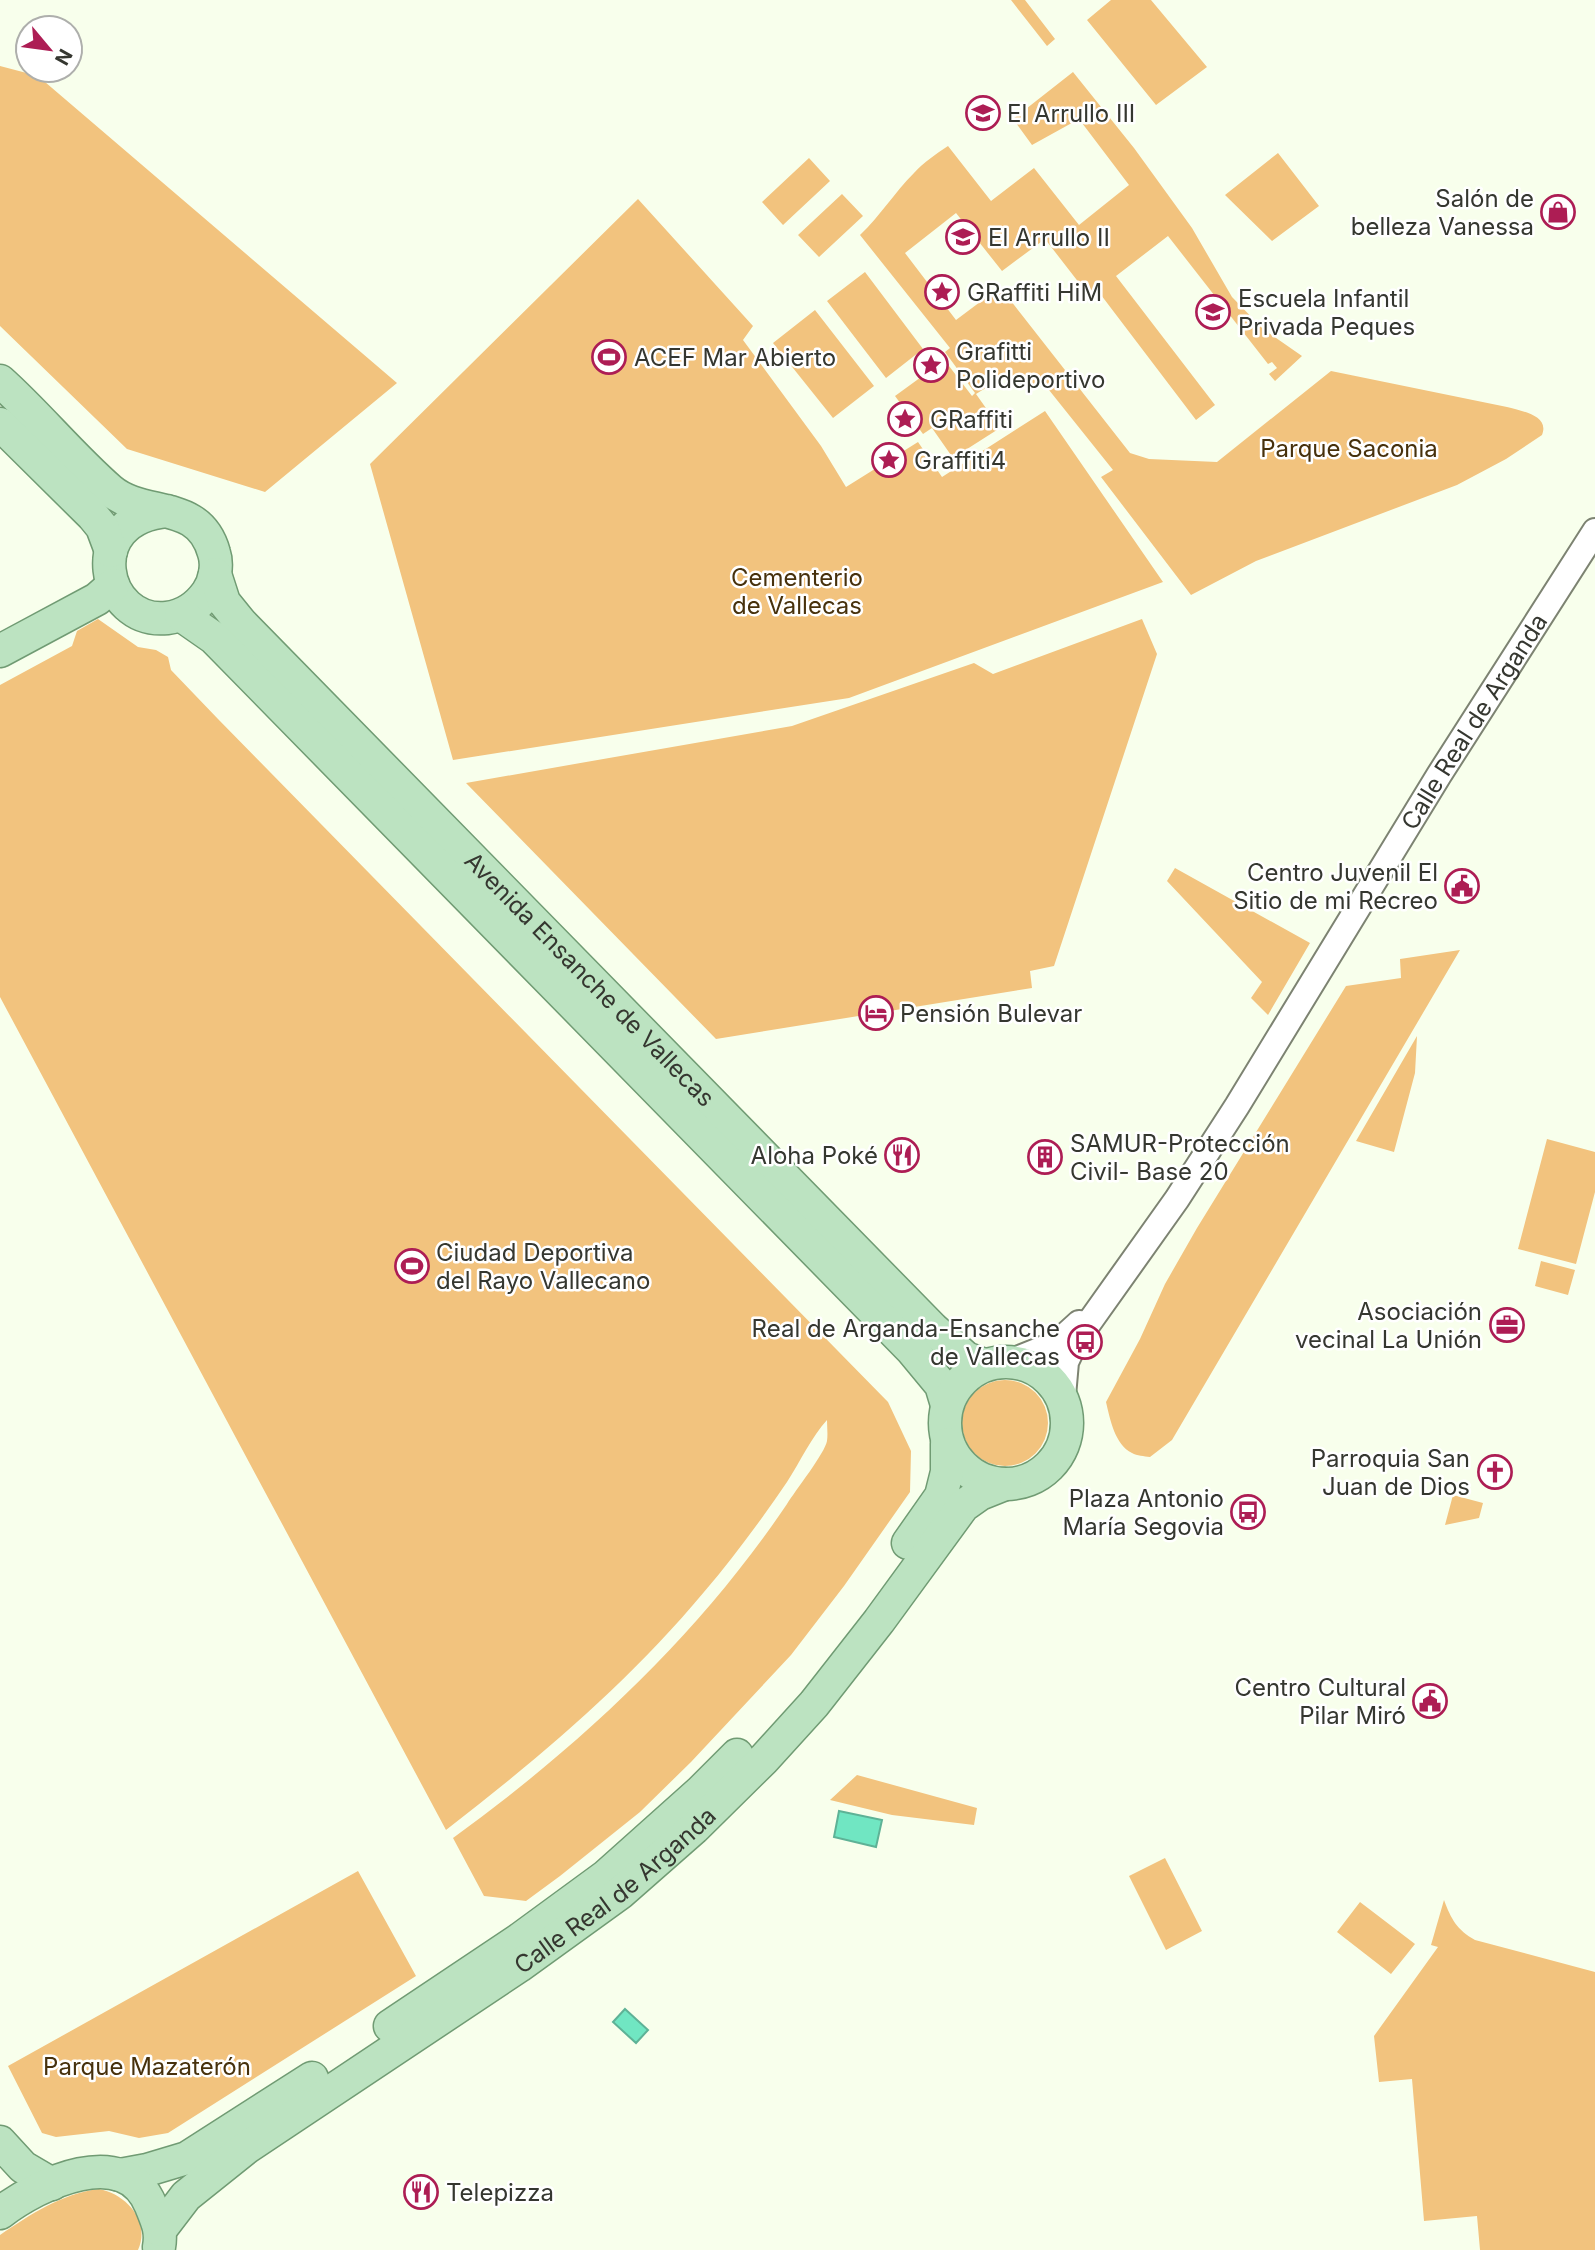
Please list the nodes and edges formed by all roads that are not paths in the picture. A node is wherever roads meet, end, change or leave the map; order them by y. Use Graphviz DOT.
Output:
graph roads {
  1 [pos="0,381"];
  2 [pos="0,424"];
  3 [pos="167,511"];
  4 [pos="1595,531"];
  5 [pos="111,551"];
  6 [pos="215,574"];
  7 [pos="113,585"];
  8 [pos="181,615"];
  9 [pos="0,651"];
  10 [pos="1104,1298"];
  11 [pos="996,1364"];
  12 [pos="1063,1396"];
  13 [pos="947,1405"];
  14 [pos="947,1444"];
  15 [pos="1005,1485"];
  16 [pos="0,2142"];
  17 [pos="120,2175"];
  18 [pos="52,2184"];
  19 [pos="0,2213"];
  20 [pos="160,2240"];
  1 -- 3 [label="main road, Avenida Ensanche de Vallecas"];
  2 -- 5 [label="main road"];
  3 -- 5 [label="main road"];
  3 -- 6 [label="main road, Avenida Ensanche de Vallecas"];
  4 -- 10 [label="street, Calle Real de Arganda"];
  5 -- 7 [label="main road"];
  6 -- 8 [label="main road"];
  6 -- 11 [label="main road, Avenida Ensanche de Vallecas"];
  7 -- 8 [label="main road"];
  7 -- 9 [label="main road"];
  8 -- 13 [label="main road, Avenida Ensanche de Vallecas"];
  10 -- 11 [label="street, Calle Real de Arganda"];
  10 -- 12 [label="street, Calle Real de Arganda"];
  11 -- 12 [label="main road"];
  11 -- 13 [label="main road"];
  12 -- 15 [label="main road"];
  13 -- 14 [label="main road"];
  14 -- 15 [label="main road"];
  14 -- 17 [label="main road, Calle Real de Arganda"];
  15 -- 20 [label="main road, Calle Real de Arganda"];
  16 -- 18 [label="main road"];
  17 -- 18 [label="main road, Calle Real de Arganda"];
  17 -- 20 [label="main road"];
  18 -- 19 [label="main road, Calle Real de Arganda"];
}
